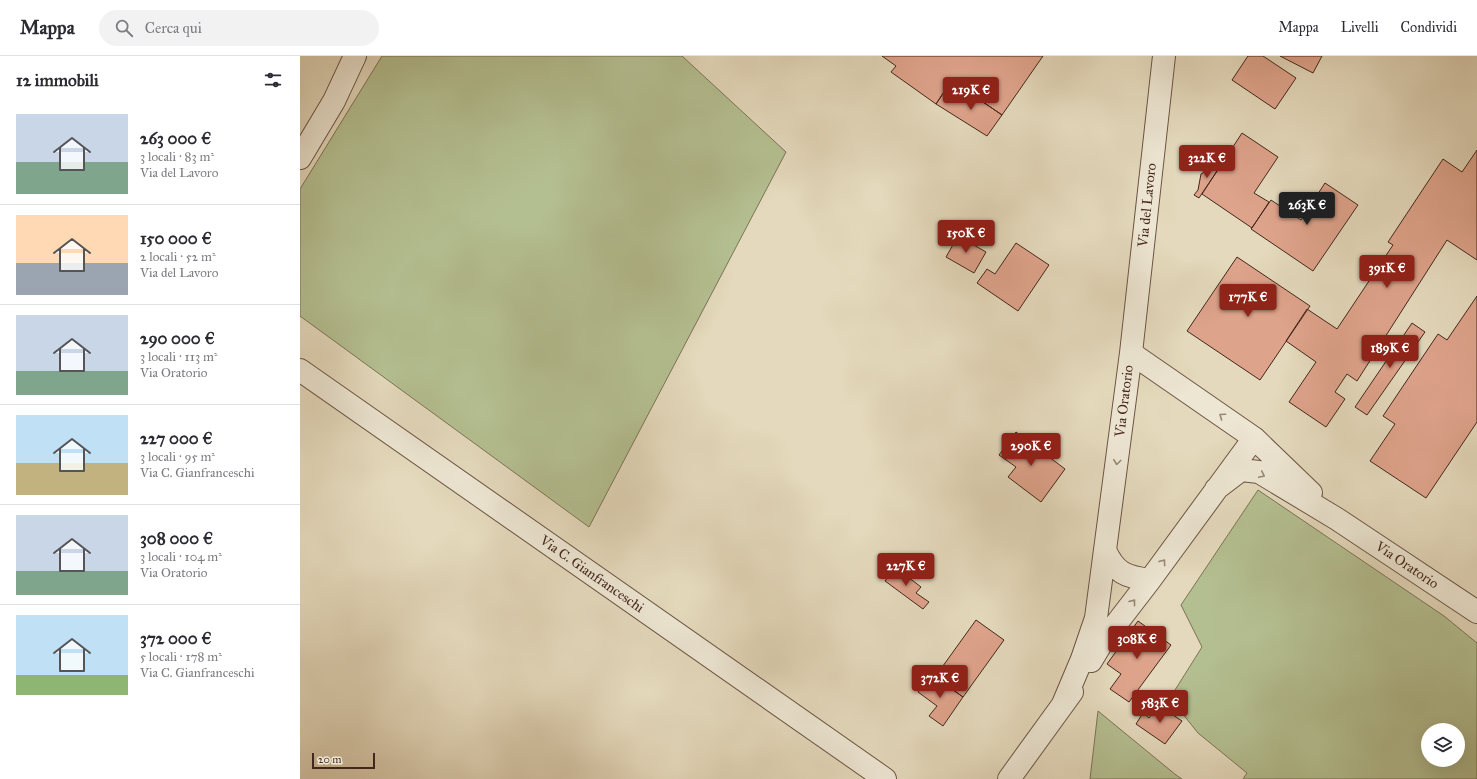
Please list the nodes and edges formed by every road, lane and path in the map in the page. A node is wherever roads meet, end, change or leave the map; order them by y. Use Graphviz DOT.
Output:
graph roads {
  1 [pos="355,56"];
  2 [pos="1164,56"];
  3 [pos="300,158"];
  4 [pos="1131,354"];
  5 [pos="300,370"];
  6 [pos="1254,438"];
  7 [pos="1216,489"];
  8 [pos="1337,519"];
  9 [pos="1105,550"];
  10 [pos="1150,580"];
  11 [pos="1477,612"];
  12 [pos="1063,704"];
  13 [pos="885,779"];
  14 [pos="1009,779"];
  1 -- 3 [label="street"];
  2 -- 4 [label="street, Via del Lavoro"];
  6 -- 4 [label="street, Via Oratorio, one-way"];
  4 -- 9 [label="street, Via Oratorio, one-way"];
  5 -- 13 [label="street, Via C. Gianfranceschi"];
  6 -- 7 [label="street, Via Oratorio"];
  6 -- 8 [label="street, Via Oratorio"];
  7 -- 8 [label="street, Via Oratorio, one-way"];
  10 -- 7 [label="street, Via Oratorio, one-way"];
  8 -- 11 [label="street, Via Oratorio"];
  9 -- 10 [label="street"];
  9 -- 12 [label="street, Via Oratorio"];
  12 -- 10 [label="street, Via Oratorio, one-way"];
  12 -- 14 [label="street, Via Oratorio"];
}
